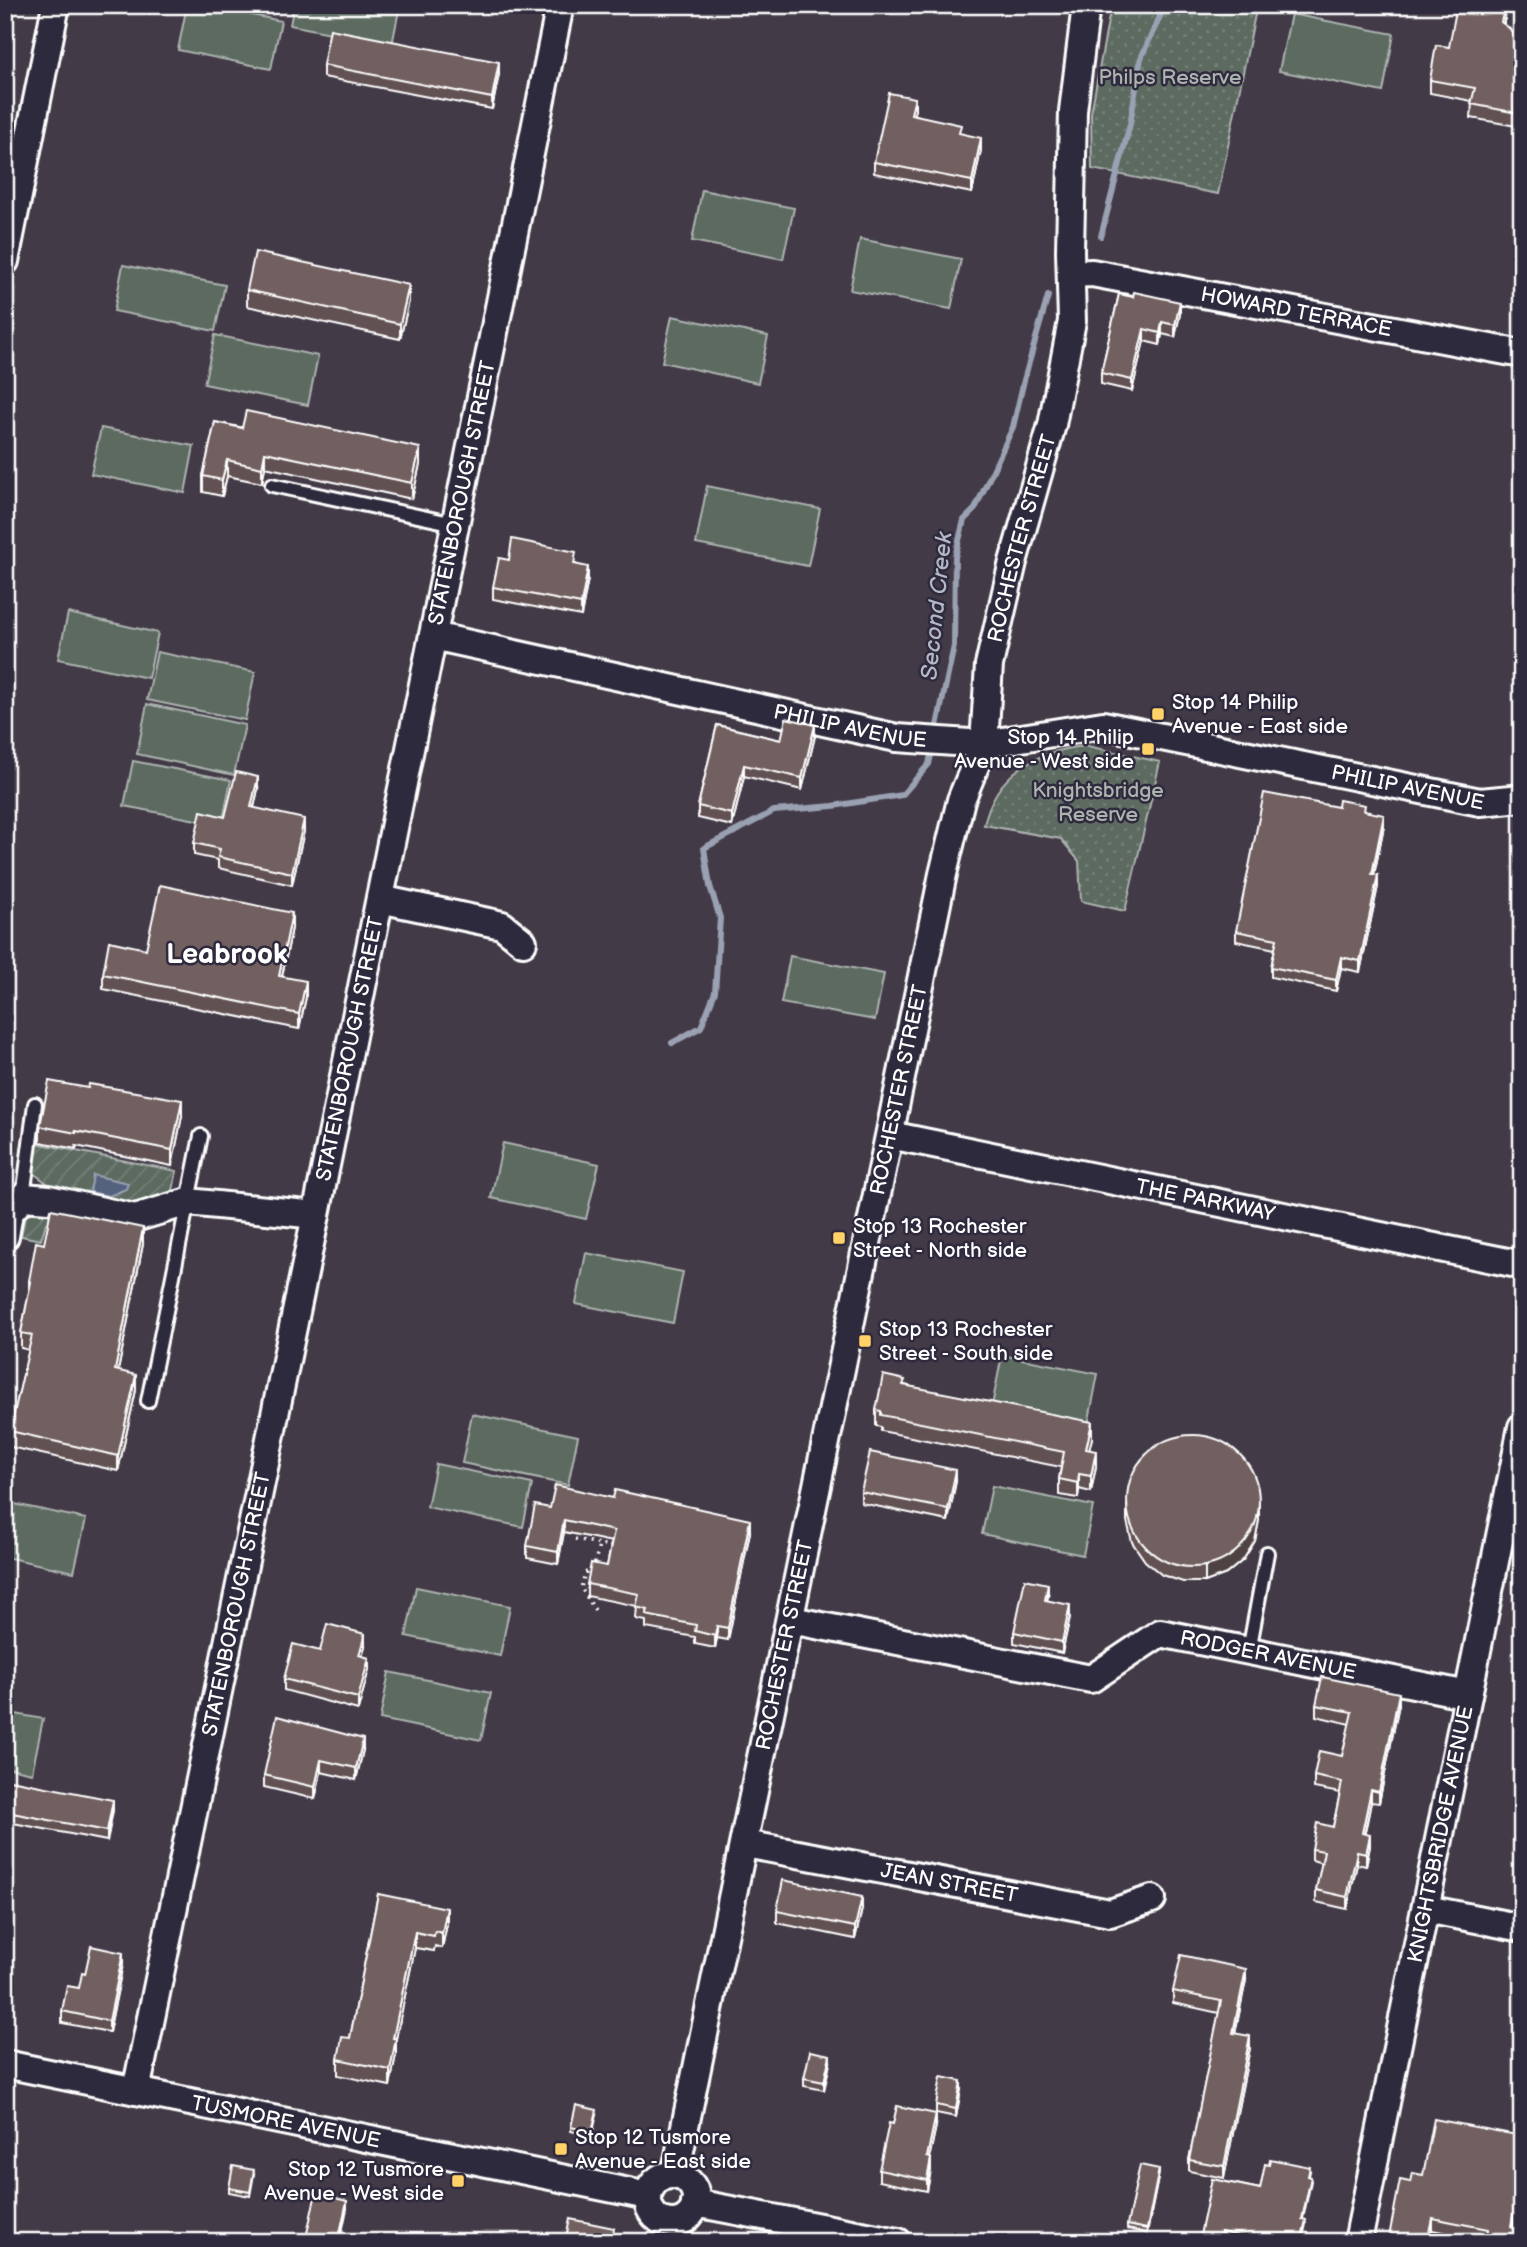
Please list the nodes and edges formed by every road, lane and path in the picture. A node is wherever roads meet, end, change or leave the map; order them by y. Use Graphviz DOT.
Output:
graph roads {
  1 [pos="56,5"];
  2 [pos="560,5"];
  3 [pos="1086,5"];
  4 [pos="5,261"];
  5 [pos="1071,274"];
  6 [pos="1522,354"];
  7 [pos="272,485"];
  8 [pos="455,524"];
  9 [pos="433,636"];
  10 [pos="984,744"];
  11 [pos="1521,801"];
  12 [pos="380,899"];
  13 [pos="523,942"];
  14 [pos="35,1104"];
  15 [pos="890,1135"];
  16 [pos="201,1136"];
  17 [pos="23,1197"];
  18 [pos="188,1202"];
  19 [pos="316,1215"];
  20 [pos="5,1236"];
  21 [pos="1522,1265"];
  22 [pos="148,1401"];
  23 [pos="1522,1427"];
  24 [pos="575,1539"];
  25 [pos="599,1544"];
  26 [pos="619,1548"];
  27 [pos="1267,1553"];
  28 [pos="595,1610"];
  29 [pos="790,1620"];
  30 [pos="1249,1651"];
  31 [pos="1468,1695"];
  32 [pos="745,1844"];
  33 [pos="1152,1899"];
  34 [pos="1426,1909"];
  35 [pos="1522,1928"];
  36 [pos="5,2064"];
  37 [pos="136,2091"];
  38 [pos="675,2175"];
  39 [pos="648,2196"];
  40 [pos="695,2203"];
  41 [pos="667,2232"];
  42 [pos="898,2242"];
  43 [pos="1358,2242"];
  1 -- 4 [label="street"];
  2 -- 8 [label="street, STATENBOROUGH STREET"];
  3 -- 5 [label="street, ROCHESTER STREET"];
  5 -- 6 [label="street, HOWARD TERRACE"];
  5 -- 10 [label="street, ROCHESTER STREET"];
  7 -- 8 [label="lane"];
  8 -- 9 [label="street, STATENBOROUGH STREET"];
  9 -- 10 [label="street, PHILIP AVENUE"];
  9 -- 12 [label="street, STATENBOROUGH STREET"];
  10 -- 11 [label="street, PHILIP AVENUE"];
  10 -- 15 [label="street, ROCHESTER STREET"];
  12 -- 13 [label="street"];
  12 -- 19 [label="street, STATENBOROUGH STREET"];
  14 -- 17 [label="lane"];
  15 -- 21 [label="street, THE PARKWAY"];
  15 -- 29 [label="street, ROCHESTER STREET"];
  16 -- 18 [label="lane"];
  17 -- 18 [label="street"];
  17 -- 20 [label="street"];
  18 -- 19 [label="street"];
  18 -- 22 [label="lane"];
  19 -- 37 [label="street, STATENBOROUGH STREET"];
  23 -- 31 [label="street, KNIGHTSBRIDGE AVENUE"];
  24 -- 25 [label="path"];
  25 -- 26 [label="path"];
  25 -- 28 [label="path"];
  27 -- 30 [label="lane"];
  29 -- 30 [label="street, RODGER AVENUE"];
  29 -- 32 [label="street, ROCHESTER STREET"];
  30 -- 31 [label="street, RODGER AVENUE"];
  31 -- 34 [label="street, KNIGHTSBRIDGE AVENUE"];
  32 -- 33 [label="street, JEAN STREET"];
  32 -- 38 [label="street, ROCHESTER STREET"];
  34 -- 35 [label="street"];
  34 -- 43 [label="street, KNIGHTSBRIDGE AVENUE"];
  36 -- 37 [label="street, TUSMORE AVENUE"];
  37 -- 39 [label="street, TUSMORE AVENUE"];
  38 -- 39 [label="street"];
  38 -- 40 [label="street"];
  39 -- 41 [label="street"];
  40 -- 41 [label="street"];
  40 -- 42 [label="street"];
}
